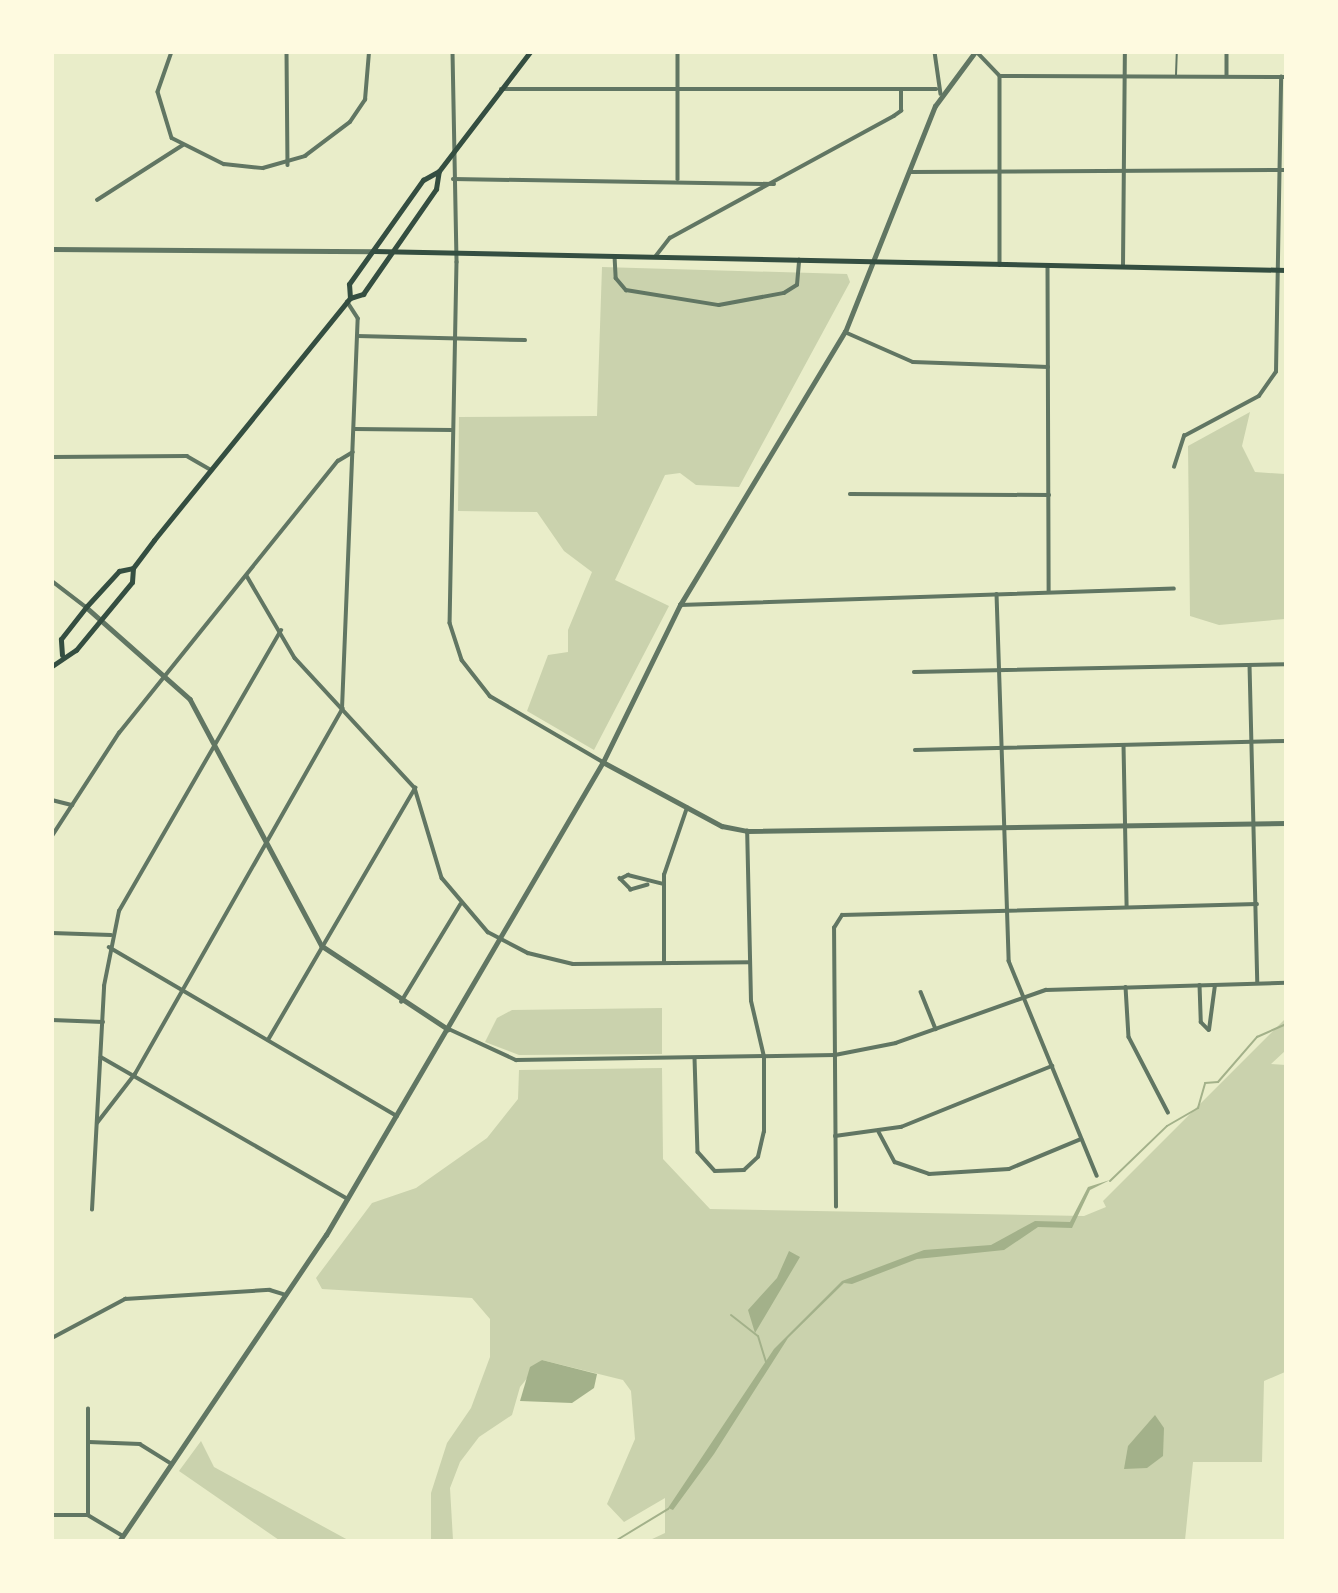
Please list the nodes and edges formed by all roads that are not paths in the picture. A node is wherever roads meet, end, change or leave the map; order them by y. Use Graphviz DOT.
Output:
graph roads {
  1 [pos="172,52"];
  2 [pos="287,52"];
  3 [pos="369,52"];
  4 [pos="453,52"];
  5 [pos="530,52"];
  6 [pos="678,52"];
  7 [pos="935,52"];
  8 [pos="976,52"];
  9 [pos="1125,52"];
  10 [pos="1177,52"];
  11 [pos="1227,52"];
  12 [pos="1227,75"];
  13 [pos="1000,76"];
  14 [pos="1125,76"];
  15 [pos="1176,76"];
  16 [pos="1283,77"];
  17 [pos="501,89"];
  18 [pos="936,89"];
  19 [pos="678,90"];
  20 [pos="901,91"];
  21 [pos="941,94"];
  22 [pos="183,145"];
  23 [pos="452,153"];
  24 [pos="288,165"];
  25 [pos="1283,170"];
  26 [pos="439,171"];
  27 [pos="999,171"];
  28 [pos="1124,171"];
  29 [pos="909,172"];
  30 [pos="678,178"];
  31 [pos="453,179"];
  32 [pos="774,184"];
  33 [pos="97,200"];
  34 [pos="52,249"];
  35 [pos="374,251"];
  36 [pos="396,251"];
  37 [pos="455,253"];
  38 [pos="615,256"];
  39 [pos="655,257"];
  40 [pos="799,260"];
  41 [pos="874,263"];
  42 [pos="1000,266"];
  43 [pos="1048,266"];
  44 [pos="1123,267"];
  45 [pos="1282,270"];
  46 [pos="348,300"];
  47 [pos="845,332"];
  48 [pos="357,336"];
  49 [pos="455,339"];
  50 [pos="525,340"];
  51 [pos="1048,367"];
  52 [pos="354,429"];
  53 [pos="452,430"];
  54 [pos="353,452"];
  55 [pos="52,457"];
  56 [pos="1174,467"];
  57 [pos="211,470"];
  58 [pos="850,495"];
  59 [pos="1049,495"];
  60 [pos="133,568"];
  61 [pos="247,576"];
  62 [pos="52,581"];
  63 [pos="1174,589"];
  64 [pos="1049,592"];
  65 [pos="997,594"];
  66 [pos="680,605"];
  67 [pos="86,607"];
  68 [pos="101,619"];
  69 [pos="281,630"];
  70 [pos="62,655"];
  71 [pos="1286,664"];
  72 [pos="1250,665"];
  73 [pos="52,666"];
  74 [pos="999,670"];
  75 [pos="914,672"];
  76 [pos="167,674"];
  77 [pos="342,709"];
  78 [pos="1286,741"];
  79 [pos="1253,742"];
  80 [pos="215,743"];
  81 [pos="1124,745"];
  82 [pos="1000,748"];
  83 [pos="915,750"];
  84 [pos="603,762"];
  85 [pos="415,788"];
  86 [pos="52,800"];
  87 [pos="72,805"];
  88 [pos="687,808"];
  89 [pos="1255,823"];
  90 [pos="1286,823"];
  91 [pos="1125,825"];
  92 [pos="1002,828"];
  93 [pos="747,831"];
  94 [pos="52,836"];
  95 [pos="267,846"];
  96 [pos="663,884"];
  97 [pos="648,885"];
  98 [pos="1257,904"];
  99 [pos="460,905"];
  100 [pos="1127,908"];
  101 [pos="1005,910"];
  102 [pos="52,933"];
  103 [pos="111,935"];
  104 [pos="500,940"];
  105 [pos="322,946"];
  106 [pos="108,947"];
  107 [pos="750,962"];
  108 [pos="664,963"];
  109 [pos="1258,983"];
  110 [pos="1286,983"];
  111 [pos="1200,985"];
  112 [pos="1215,985"];
  113 [pos="1126,987"];
  114 [pos="182,989"];
  115 [pos="920,992"];
  116 [pos="1022,995"];
  117 [pos="401,1002"];
  118 [pos="52,1020"];
  119 [pos="103,1022"];
  120 [pos="447,1029"];
  121 [pos="936,1029"];
  122 [pos="268,1040"];
  123 [pos="835,1055"];
  124 [pos="101,1057"];
  125 [pos="764,1057"];
  126 [pos="695,1058"];
  127 [pos="1052,1066"];
  128 [pos="135,1074"];
  129 [pos="1168,1112"];
  130 [pos="397,1116"];
  131 [pos="97,1123"];
  132 [pos="879,1132"];
  133 [pos="835,1136"];
  134 [pos="1081,1139"];
  135 [pos="1097,1176"];
  136 [pos="348,1199"];
  137 [pos="836,1207"];
  138 [pos="92,1210"];
  139 [pos="286,1295"];
  140 [pos="52,1338"];
  141 [pos="88,1409"];
  142 [pos="89,1442"];
  143 [pos="172,1464"];
  144 [pos="52,1515"];
  145 [pos="88,1515"];
  146 [pos="122,1538"];
  1 -- 22 [label="street"];
  2 -- 24 [label="street"];
  3 -- 24 [label="street"];
  4 -- 23 [label="street"];
  5 -- 17 [label="main road"];
  6 -- 19 [label="street"];
  7 -- 18 [label="street"];
  8 -- 13 [label="street"];
  8 -- 21 [label="street"];
  9 -- 14 [label="street"];
  10 -- 15 [label="lane"];
  11 -- 12 [label="street"];
  12 -- 15 [label="street"];
  12 -- 16 [label="street"];
  13 -- 14 [label="street"];
  13 -- 27 [label="street"];
  14 -- 15 [label="street"];
  14 -- 28 [label="street"];
  16 -- 25 [label="street"];
  17 -- 19 [label="street"];
  17 -- 23 [label="main road"];
  18 -- 20 [label="street"];
  18 -- 21 [label="street"];
  19 -- 20 [label="street"];
  19 -- 30 [label="street"];
  20 -- 32 [label="street"];
  21 -- 29 [label="street"];
  22 -- 24 [label="street"];
  22 -- 33 [label="street"];
  23 -- 26 [label="main road"];
  23 -- 31 [label="street"];
  25 -- 28 [label="street"];
  25 -- 45 [label="street"];
  26 -- 35 [label="main road"];
  26 -- 36 [label="main road"];
  27 -- 28 [label="street"];
  27 -- 29 [label="street"];
  27 -- 42 [label="street"];
  28 -- 44 [label="street"];
  29 -- 41 [label="street"];
  30 -- 31 [label="street"];
  30 -- 32 [label="street"];
  31 -- 37 [label="street"];
  32 -- 39 [label="street"];
  34 -- 35 [label="street"];
  35 -- 36 [label="main road"];
  35 -- 46 [label="main road"];
  36 -- 37 [label="main road"];
  36 -- 46 [label="main road"];
  37 -- 38 [label="main road"];
  37 -- 49 [label="street"];
  38 -- 39 [label="main road"];
  38 -- 40 [label="street"];
  39 -- 40 [label="main road"];
  40 -- 41 [label="main road"];
  41 -- 42 [label="main road"];
  41 -- 47 [label="street"];
  42 -- 43 [label="main road"];
  43 -- 44 [label="main road"];
  43 -- 51 [label="street"];
  44 -- 45 [label="main road"];
  45 -- 56 [label="street"];
  46 -- 48 [label="street"];
  46 -- 57 [label="main road"];
  47 -- 51 [label="street"];
  47 -- 66 [label="street"];
  48 -- 49 [label="street"];
  48 -- 52 [label="street"];
  49 -- 50 [label="street"];
  49 -- 53 [label="street"];
  51 -- 59 [label="street"];
  52 -- 53 [label="street"];
  52 -- 54 [label="street"];
  53 -- 84 [label="street"];
  54 -- 61 [label="street"];
  54 -- 77 [label="street"];
  55 -- 57 [label="street"];
  57 -- 60 [label="main road"];
  58 -- 59 [label="street"];
  59 -- 64 [label="street"];
  60 -- 67 [label="main road"];
  60 -- 68 [label="main road"];
  61 -- 69 [label="street"];
  61 -- 76 [label="street"];
  62 -- 67 [label="street"];
  63 -- 64 [label="street"];
  64 -- 65 [label="street"];
  65 -- 66 [label="street"];
  65 -- 74 [label="street"];
  66 -- 84 [label="street"];
  67 -- 68 [label="street"];
  67 -- 70 [label="main road"];
  68 -- 70 [label="main road"];
  68 -- 76 [label="street"];
  69 -- 77 [label="street"];
  69 -- 80 [label="street"];
  70 -- 73 [label="main road"];
  71 -- 72 [label="street"];
  72 -- 74 [label="street"];
  72 -- 79 [label="street"];
  74 -- 75 [label="street"];
  74 -- 82 [label="street"];
  76 -- 80 [label="street"];
  76 -- 87 [label="street"];
  77 -- 85 [label="street"];
  77 -- 95 [label="street"];
  78 -- 79 [label="street"];
  79 -- 81 [label="street"];
  79 -- 89 [label="street"];
  80 -- 95 [label="street"];
  80 -- 103 [label="street"];
  81 -- 82 [label="street"];
  81 -- 91 [label="street"];
  82 -- 83 [label="street"];
  82 -- 92 [label="street"];
  84 -- 88 [label="street"];
  84 -- 104 [label="street"];
  85 -- 99 [label="street"];
  85 -- 105 [label="street"];
  86 -- 87 [label="street"];
  87 -- 94 [label="street"];
  88 -- 93 [label="street"];
  88 -- 96 [label="street"];
  89 -- 90 [label="street"];
  89 -- 91 [label="street"];
  89 -- 98 [label="street"];
  91 -- 92 [label="street"];
  91 -- 100 [label="street"];
  92 -- 93 [label="street"];
  92 -- 101 [label="street"];
  93 -- 107 [label="street"];
  95 -- 105 [label="street"];
  95 -- 114 [label="street"];
  96 -- 97 [label="street"];
  96 -- 108 [label="street"];
  97 -- 97 [label="street"];
  98 -- 100 [label="street"];
  98 -- 109 [label="street"];
  99 -- 104 [label="street"];
  99 -- 117 [label="street"];
  100 -- 101 [label="street"];
  101 -- 116 [label="street"];
  101 -- 123 [label="street"];
  102 -- 103 [label="street"];
  103 -- 106 [label="street"];
  104 -- 108 [label="street"];
  104 -- 120 [label="street"];
  105 -- 117 [label="street"];
  105 -- 122 [label="street"];
  106 -- 114 [label="street"];
  106 -- 119 [label="street"];
  107 -- 108 [label="street"];
  107 -- 125 [label="street"];
  109 -- 110 [label="street"];
  109 -- 112 [label="street"];
  111 -- 112 [label="street"];
  111 -- 112 [label="street"];
  111 -- 113 [label="street"];
  113 -- 116 [label="street"];
  113 -- 129 [label="street"];
  114 -- 122 [label="street"];
  114 -- 128 [label="street"];
  115 -- 121 [label="street"];
  116 -- 121 [label="street"];
  116 -- 127 [label="street"];
  117 -- 120 [label="street"];
  118 -- 119 [label="street"];
  119 -- 124 [label="street"];
  120 -- 126 [label="street"];
  120 -- 130 [label="street"];
  121 -- 123 [label="street"];
  122 -- 130 [label="street"];
  123 -- 125 [label="street"];
  123 -- 133 [label="street"];
  124 -- 128 [label="street"];
  124 -- 131 [label="street"];
  125 -- 126 [label="street"];
  125 -- 126 [label="street"];
  127 -- 132 [label="street"];
  127 -- 134 [label="street"];
  128 -- 131 [label="street"];
  128 -- 136 [label="street"];
  130 -- 136 [label="street"];
  131 -- 138 [label="street"];
  132 -- 133 [label="street"];
  132 -- 134 [label="street"];
  133 -- 137 [label="street"];
  134 -- 135 [label="street"];
  136 -- 139 [label="street"];
  139 -- 140 [label="street"];
  139 -- 143 [label="street"];
  141 -- 142 [label="street"];
  142 -- 143 [label="street"];
  142 -- 145 [label="street"];
  143 -- 146 [label="street"];
  144 -- 145 [label="street"];
  145 -- 146 [label="street"];
}
